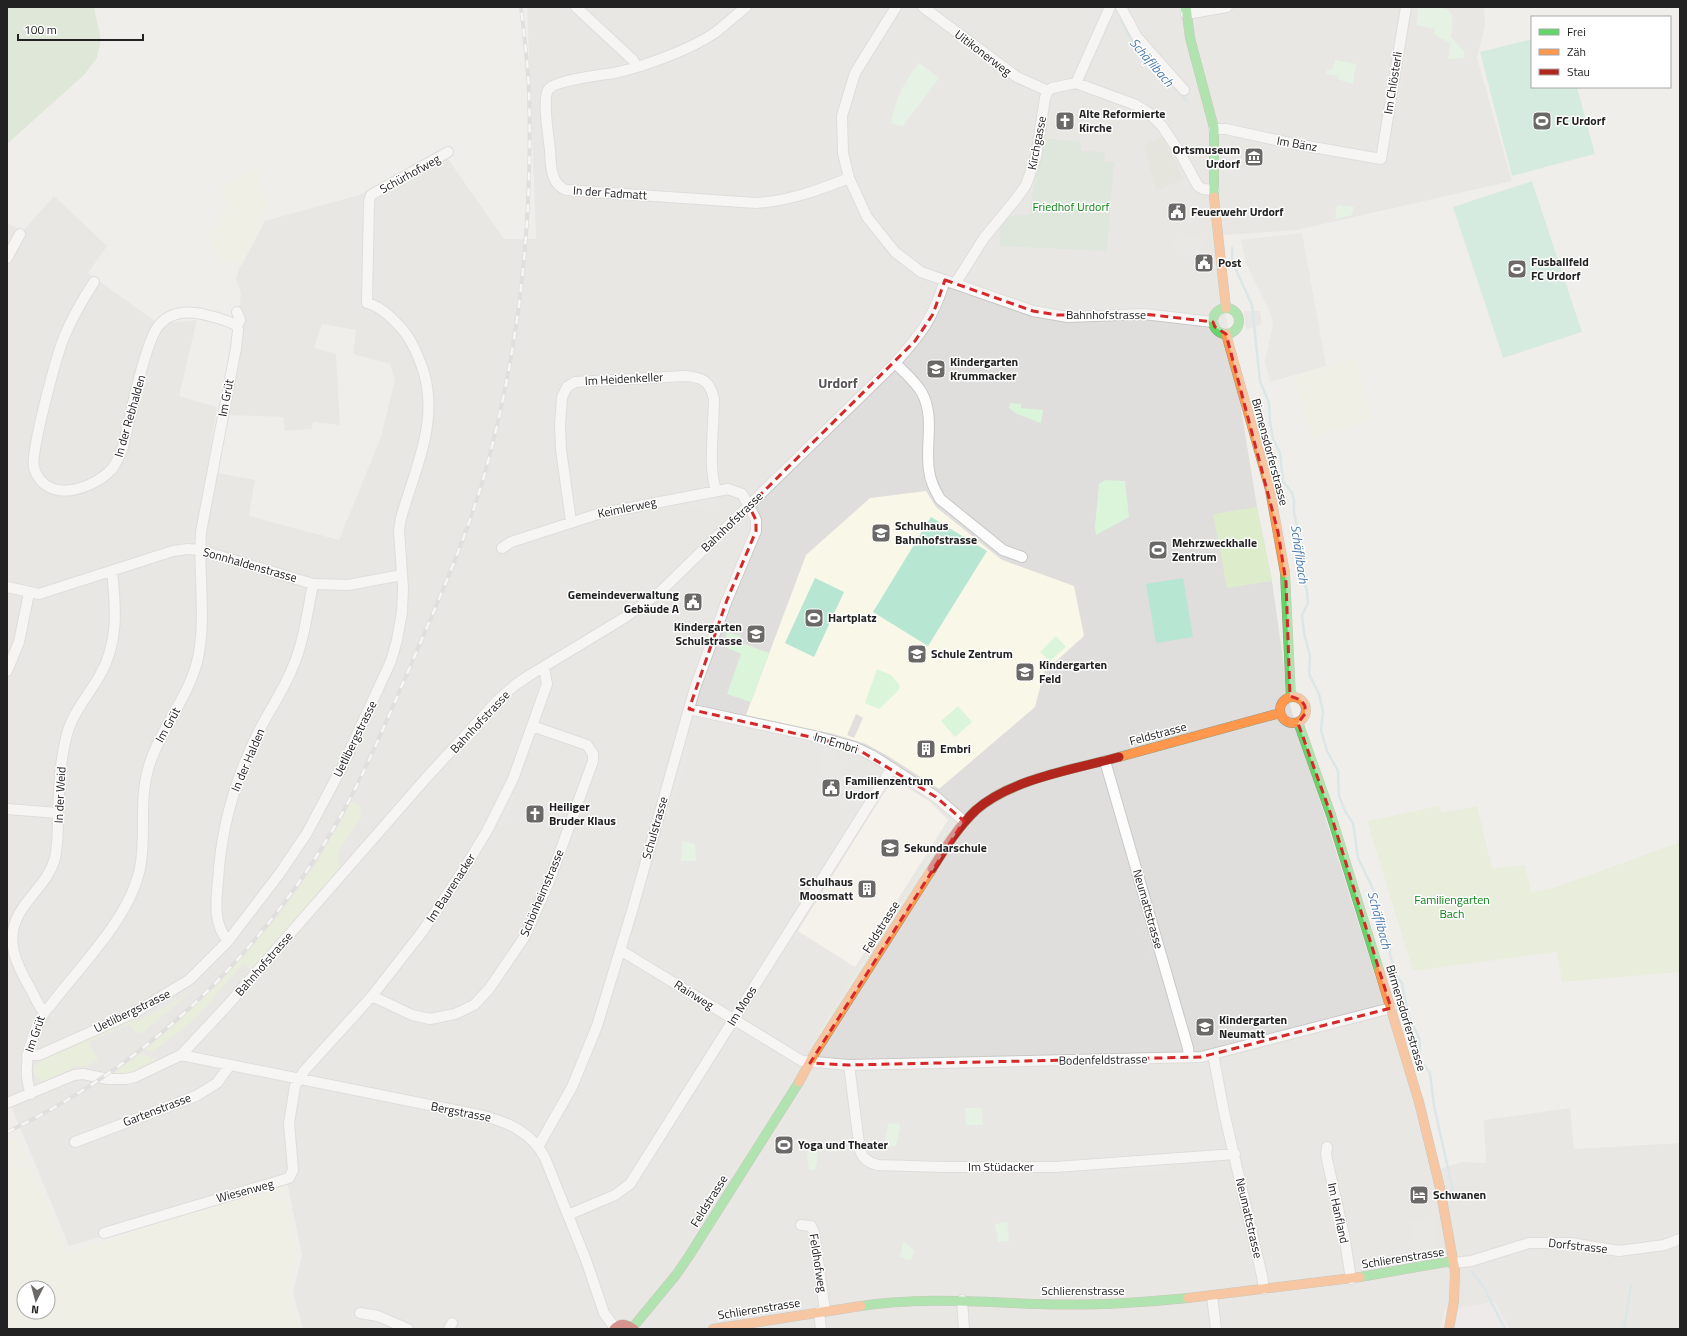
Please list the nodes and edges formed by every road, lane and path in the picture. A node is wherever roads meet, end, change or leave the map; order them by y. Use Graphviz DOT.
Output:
graph roads {
  1 [pos="576,7"];
  2 [pos="746,7"];
  3 [pos="896,7"];
  4 [pos="923,7"];
  5 [pos="1110,7"];
  6 [pos="1121,7"];
  7 [pos="1227,7"];
  8 [pos="1406,7"];
  9 [pos="1186,10"];
  10 [pos="637,67"];
  11 [pos="1076,83"];
  12 [pos="1184,90"];
  13 [pos="1048,91"];
  14 [pos="1214,129"];
  15 [pos="448,152"];
  16 [pos="1381,159"];
  17 [pos="849,178"];
  18 [pos="1214,190"];
  19 [pos="20,234"];
  20 [pos="7,258"];
  21 [pos="945,280"];
  22 [pos="94,282"];
  23 [pos="955,284"];
  24 [pos="367,304"];
  25 [pos="1226,308"];
  26 [pos="237,312"];
  27 [pos="1213,322"];
  28 [pos="237,326"];
  29 [pos="1226,334"];
  30 [pos="895,363"];
  31 [pos="716,490"];
  32 [pos="749,506"];
  33 [pos="571,521"];
  34 [pos="502,548"];
  35 [pos="200,550"];
  36 [pos="1022,557"];
  37 [pos="112,571"];
  38 [pos="402,575"];
  39 [pos="314,584"];
  40 [pos="7,587"];
  41 [pos="29,593"];
  42 [pos="544,667"];
  43 [pos="7,671"];
  44 [pos="1290,697"];
  45 [pos="689,709"];
  46 [pos="1280,713"];
  47 [pos="1298,722"];
  48 [pos="532,726"];
  49 [pos="1106,761"];
  50 [pos="892,768"];
  51 [pos="7,809"];
  52 [pos="58,813"];
  53 [pos="964,821"];
  54 [pos="228,941"];
  55 [pos="620,950"];
  56 [pos="372,996"];
  57 [pos="1391,1008"];
  58 [pos="43,1011"];
  59 [pos="733,1020"];
  60 [pos="1213,1054"];
  61 [pos="28,1055"];
  62 [pos="182,1055"];
  63 [pos="1189,1057"];
  64 [pos="810,1063"];
  65 [pos="230,1065"];
  66 [pos="849,1065"];
  67 [pos="299,1079"];
  68 [pos="31,1094"];
  69 [pos="11,1102"];
  70 [pos="75,1142"];
  71 [pos="538,1147"];
  72 [pos="1327,1147"];
  73 [pos="1235,1154"];
  74 [pos="568,1215"];
  75 [pos="801,1225"];
  76 [pos="104,1233"];
  77 [pos="1680,1238"];
  78 [pos="1453,1263"];
  79 [pos="1351,1279"];
  80 [pos="1264,1289"];
  81 [pos="1212,1296"];
  82 [pos="962,1300"];
  83 [pos="822,1311"];
  84 [pos="360,1313"];
  85 [pos="614,1328"];
  86 [pos="634,1328"];
  87 [pos="408,1329"];
  88 [pos="713,1329"];
  89 [pos="821,1329"];
  90 [pos="964,1329"];
  91 [pos="1216,1329"];
  92 [pos="1449,1329"];
  1 -- 10 [label="street"];
  2 -- 10 [label="street, In der Fadmatt"];
  3 -- 17 [label="street, Bahnhofstrasse"];
  4 -- 13 [label="street, Uitikonerweg"];
  5 -- 11 [label="street"];
  6 -- 12 [label="street"];
  7 -- 9 [label="street"];
  8 -- 16 [label="street, Im Chlösterli"];
  9 -- 14 [label="main road"];
  10 -- 17 [label="street, In der Fadmatt"];
  11 -- 13 [label="street"];
  11 -- 18 [label="street"];
  13 -- 23 [label="street, Kirchgasse"];
  14 -- 16 [label="street, Im Bänz"];
  14 -- 18 [label="main road"];
  15 -- 24 [label="street, Schürhofweg"];
  17 -- 21 [label="street, Bahnhofstrasse"];
  18 -- 25 [label="main road"];
  19 -- 20 [label="street"];
  21 -- 23 [label="street, Bahnhofstrasse"];
  21 -- 30 [label="street, Bahnhofstrasse"];
  22 -- 28 [label="street, In der Rebhalden"];
  23 -- 27 [label="street, Bahnhofstrasse"];
  24 -- 38 [label="street, Uetlibergstrasse"];
  25 -- 27 [label="main road"];
  25 -- 29 [label="main road"];
  26 -- 28 [label="street"];
  27 -- 29 [label="main road"];
  28 -- 35 [label="street, Im Grüt"];
  29 -- 44 [label="main road, Birmensdorferstrasse"];
  30 -- 32 [label="street, Bahnhofstrasse"];
  30 -- 36 [label="street"];
  31 -- 32 [label="street, Keimlerweg"];
  31 -- 33 [label="street, Keimlerweg"];
  31 -- 33 [label="street, Im Heidenkeller"];
  32 -- 42 [label="street, Bahnhofstrasse"];
  32 -- 45 [label="street, Schulstrasse"];
  33 -- 34 [label="street, Keimlerweg"];
  35 -- 37 [label="street, Sonnhaldenstrasse"];
  35 -- 39 [label="street, Sonnhaldenstrasse"];
  35 -- 58 [label="street, Im Grüt"];
  37 -- 41 [label="street, Sonnhaldenstrasse"];
  37 -- 52 [label="street, In der Weid"];
  38 -- 39 [label="street, Sonnhaldenstrasse"];
  38 -- 54 [label="street, Uetlibergstrasse"];
  39 -- 54 [label="street, In der Halden"];
  40 -- 41 [label="street, Sonnhaldenstrasse"];
  41 -- 43 [label="street"];
  42 -- 48 [label="street, Im Baurenacker"];
  42 -- 62 [label="street, Bahnhofstrasse"];
  44 -- 46 [label="main road"];
  44 -- 47 [label="main road"];
  45 -- 50 [label="street, Im Embri"];
  45 -- 55 [label="street, Schulstrasse"];
  46 -- 47 [label="main road"];
  46 -- 49 [label="main road, Feldstrasse"];
  47 -- 57 [label="main road, Birmensdorferstrasse"];
  48 -- 56 [label="street, Im Baurenacker"];
  48 -- 56 [label="street, Schönheimstrasse"];
  49 -- 53 [label="main road, Feldstrasse"];
  49 -- 63 [label="street, Neumattstrasse"];
  50 -- 53 [label="street, Im Embri"];
  50 -- 59 [label="street, Im Moos"];
  51 -- 52 [label="street"];
  52 -- 58 [label="street, In der Weid"];
  53 -- 64 [label="main road, Feldstrasse"];
  54 -- 61 [label="street, Uetlibergstrasse"];
  55 -- 59 [label="street, Rainweg"];
  55 -- 71 [label="street, Schulstrasse"];
  56 -- 67 [label="street, Im Baurenacker"];
  57 -- 60 [label="street, Bodenfeldstrasse"];
  57 -- 78 [label="main road, Birmensdorferstrasse"];
  58 -- 61 [label="street, Im Grüt"];
  59 -- 64 [label="street, Rainweg"];
  59 -- 74 [label="street, Im Moos"];
  60 -- 63 [label="street, Bodenfeldstrasse"];
  60 -- 73 [label="street, Neumattstrasse"];
  61 -- 68 [label="street, Im Grüt"];
  62 -- 65 [label="street, Bergstrasse"];
  62 -- 68 [label="street, Bahnhofstrasse"];
  63 -- 66 [label="street, Bodenfeldstrasse"];
  64 -- 66 [label="street, Bodenfeldstrasse"];
  64 -- 86 [label="main road, Feldstrasse"];
  65 -- 67 [label="street, Bergstrasse"];
  65 -- 70 [label="street, Gartenstrasse"];
  66 -- 73 [label="street, Im Stüdacker"];
  67 -- 71 [label="street, Bergstrasse"];
  67 -- 76 [label="street, Wiesenweg"];
  68 -- 69 [label="street, Bahnhofstrasse"];
  71 -- 74 [label="street, Bergstrasse"];
  72 -- 79 [label="street, Im Hanfland"];
  73 -- 80 [label="street, Neumattstrasse"];
  74 -- 85 [label="street, Bergstrasse"];
  75 -- 83 [label="street, Feldhofweg"];
  77 -- 78 [label="street, Dorfstrasse"];
  78 -- 79 [label="main road, Schlierenstrasse"];
  78 -- 92 [label="main road, Birmensdorferstrasse"];
  79 -- 80 [label="main road, Schlierenstrasse"];
  80 -- 81 [label="main road, Schlierenstrasse"];
  81 -- 82 [label="main road, Schlierenstrasse"];
  81 -- 91 [label="street"];
  82 -- 83 [label="main road, Schlierenstrasse"];
  82 -- 90 [label="street"];
  83 -- 88 [label="main road, Schlierenstrasse"];
  83 -- 89 [label="street"];
  84 -- 87 [label="street"];
  85 -- 86 [label="main road"];
}
